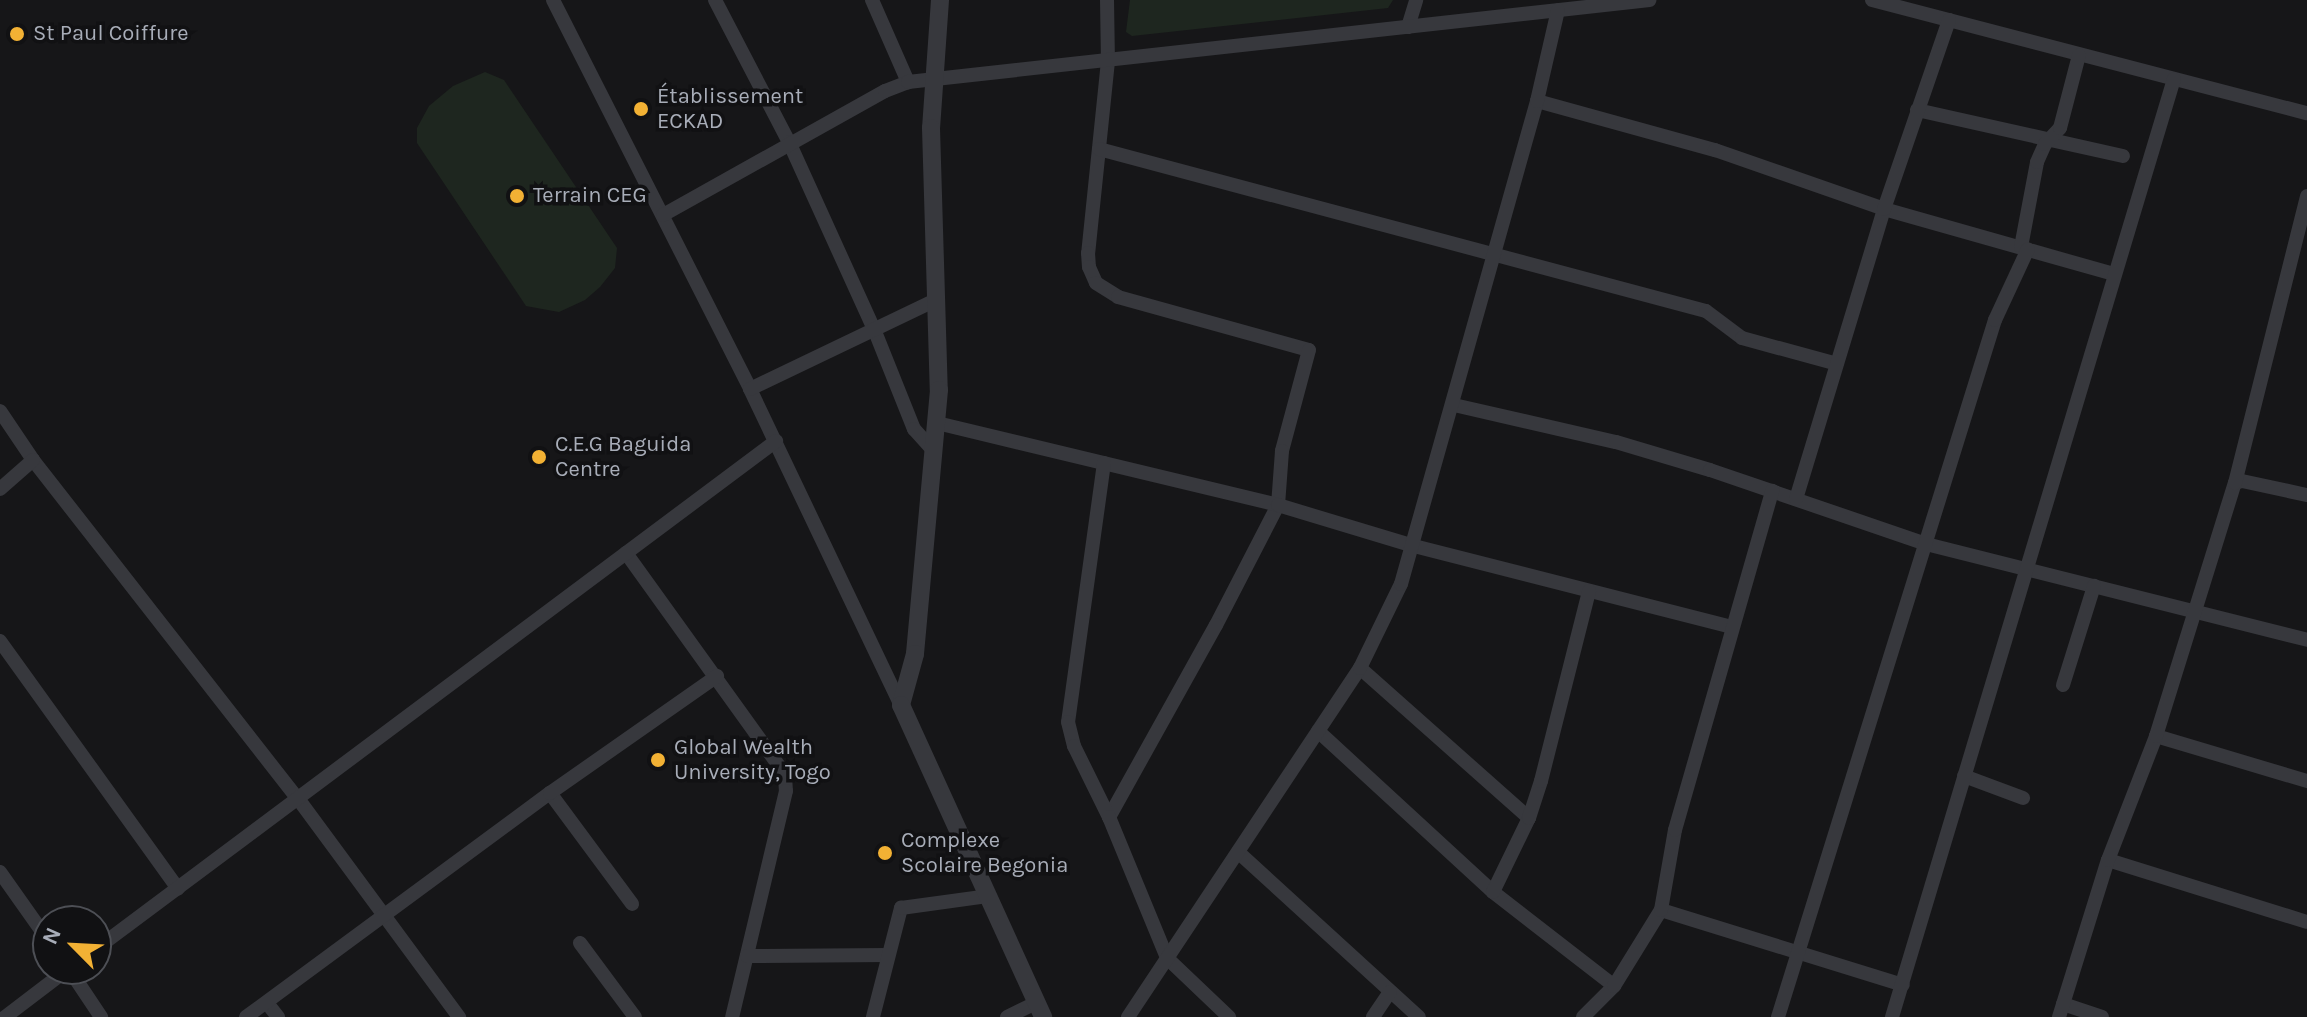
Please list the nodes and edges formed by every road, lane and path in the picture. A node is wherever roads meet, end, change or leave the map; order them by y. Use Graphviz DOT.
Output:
graph roads {
  1 [pos="553,0"];
  2 [pos="715,0"];
  3 [pos="872,0"];
  4 [pos="940,0"];
  5 [pos="1107,0"];
  6 [pos="1416,0"];
  7 [pos="1642,0"];
  8 [pos="1872,0"];
  9 [pos="1558,10"];
  10 [pos="1949,20"];
  11 [pos="1408,27"];
  12 [pos="2079,55"];
  13 [pos="1108,61"];
  14 [pos="2174,79"];
  15 [pos="931,81"];
  16 [pos="908,82"];
  17 [pos="1537,101"];
  18 [pos="1917,110"];
  19 [pos="2307,113"];
  20 [pos="2050,139"];
  21 [pos="789,142"];
  22 [pos="1099,149"];
  23 [pos="2123,156"];
  24 [pos="2306,200"];
  25 [pos="1884,209"];
  26 [pos="663,215"];
  27 [pos="2024,248"];
  28 [pos="1494,255"];
  29 [pos="2113,274"];
  30 [pos="938,299"];
  31 [pos="874,329"];
  32 [pos="1837,364"];
  33 [pos="750,389"];
  34 [pos="1454,405"];
  35 [pos="0,411"];
  36 [pos="937,423"];
  37 [pos="776,441"];
  38 [pos="934,451"];
  39 [pos="33,460"];
  40 [pos="1104,463"];
  41 [pos="2235,483"];
  42 [pos="0,489"];
  43 [pos="1772,491"];
  44 [pos="2307,495"];
  45 [pos="1796,499"];
  46 [pos="1278,505"];
  47 [pos="1926,544"];
  48 [pos="1414,546"];
  49 [pos="626,553"];
  50 [pos="2028,570"];
  51 [pos="2094,586"];
  52 [pos="1589,591"];
  53 [pos="2195,611"];
  54 [pos="1731,627"];
  55 [pos="2307,640"];
  56 [pos="0,641"];
  57 [pos="1360,668"];
  58 [pos="717,676"];
  59 [pos="2063,685"];
  60 [pos="901,705"];
  61 [pos="1318,731"];
  62 [pos="2156,736"];
  63 [pos="1964,776"];
  64 [pos="2307,781"];
  65 [pos="550,793"];
  66 [pos="2023,798"];
  67 [pos="299,800"];
  68 [pos="1109,817"];
  69 [pos="1529,818"];
  70 [pos="1238,852"];
  71 [pos="2108,860"];
  72 [pos="0,872"];
  73 [pos="178,889"];
  74 [pos="1493,892"];
  75 [pos="989,896"];
  76 [pos="632,904"];
  77 [pos="1661,910"];
  78 [pos="385,915"];
  79 [pos="32,917"];
  80 [pos="2307,922"];
  81 [pos="112,937"];
  82 [pos="580,943"];
  83 [pos="1798,952"];
  84 [pos="888,955"];
  85 [pos="747,956"];
  86 [pos="1167,958"];
  87 [pos="47,985"];
  88 [pos="79,985"];
  89 [pos="1903,985"];
  90 [pos="1614,986"];
  91 [pos="1390,992"];
  92 [pos="267,1003"];
  93 [pos="1039,1010"];
  94 [pos="2061,1011"];
  95 [pos="5,1017"];
  96 [pos="101,1017"];
  97 [pos="246,1017"];
  98 [pos="278,1017"];
  99 [pos="459,1017"];
  100 [pos="635,1017"];
  101 [pos="732,1017"];
  102 [pos="873,1017"];
  103 [pos="1007,1017"];
  104 [pos="1128,1017"];
  105 [pos="1229,1017"];
  106 [pos="1373,1017"];
  107 [pos="1419,1017"];
  108 [pos="1583,1017"];
  109 [pos="1778,1017"];
  110 [pos="1892,1017"];
  111 [pos="2102,1017"];
  1 -- 26 [label="street"];
  2 -- 21 [label="street"];
  3 -- 16 [label="street"];
  4 -- 15 [label="street"];
  5 -- 13 [label="street"];
  6 -- 11 [label="street"];
  7 -- 9 [label="street"];
  8 -- 10 [label="street"];
  9 -- 11 [label="street"];
  9 -- 17 [label="street"];
  10 -- 12 [label="street"];
  10 -- 18 [label="street"];
  11 -- 13 [label="street"];
  12 -- 14 [label="street"];
  12 -- 20 [label="street"];
  13 -- 15 [label="street"];
  13 -- 22 [label="street"];
  14 -- 19 [label="street"];
  14 -- 29 [label="street"];
  15 -- 16 [label="street"];
  15 -- 30 [label="street"];
  16 -- 21 [label="street"];
  17 -- 25 [label="street"];
  17 -- 28 [label="street"];
  18 -- 20 [label="street"];
  18 -- 25 [label="street"];
  20 -- 23 [label="street"];
  20 -- 27 [label="street"];
  21 -- 26 [label="street"];
  21 -- 31 [label="street"];
  22 -- 28 [label="street"];
  22 -- 46 [label="street"];
  24 -- 41 [label="street"];
  25 -- 27 [label="street"];
  25 -- 32 [label="street"];
  26 -- 33 [label="street"];
  27 -- 29 [label="street"];
  27 -- 47 [label="street"];
  28 -- 32 [label="street"];
  28 -- 34 [label="street"];
  29 -- 50 [label="street"];
  30 -- 31 [label="street"];
  30 -- 36 [label="street"];
  31 -- 33 [label="street"];
  31 -- 38 [label="street"];
  32 -- 45 [label="street"];
  33 -- 37 [label="street"];
  34 -- 43 [label="street"];
  34 -- 48 [label="street"];
  35 -- 39 [label="street"];
  36 -- 38 [label="street"];
  36 -- 40 [label="street"];
  37 -- 49 [label="street"];
  37 -- 60 [label="street"];
  38 -- 60 [label="street"];
  39 -- 42 [label="street"];
  39 -- 67 [label="street"];
  40 -- 46 [label="street"];
  40 -- 68 [label="street"];
  41 -- 44 [label="street"];
  41 -- 53 [label="street"];
  43 -- 45 [label="street"];
  43 -- 54 [label="street"];
  45 -- 47 [label="street"];
  46 -- 48 [label="street"];
  46 -- 68 [label="street"];
  47 -- 50 [label="street"];
  47 -- 83 [label="street"];
  48 -- 52 [label="street"];
  48 -- 57 [label="street"];
  49 -- 58 [label="street"];
  49 -- 67 [label="street"];
  50 -- 51 [label="street"];
  50 -- 63 [label="street"];
  51 -- 53 [label="street"];
  51 -- 59 [label="street"];
  52 -- 54 [label="street"];
  52 -- 69 [label="street"];
  53 -- 55 [label="street"];
  53 -- 62 [label="street"];
  54 -- 77 [label="street"];
  56 -- 73 [label="street"];
  57 -- 61 [label="street"];
  57 -- 69 [label="street"];
  58 -- 65 [label="street"];
  58 -- 85 [label="street"];
  60 -- 75 [label="street"];
  61 -- 70 [label="street"];
  61 -- 74 [label="street"];
  62 -- 64 [label="street"];
  62 -- 71 [label="street"];
  63 -- 66 [label="street"];
  63 -- 89 [label="street"];
  65 -- 76 [label="street"];
  65 -- 78 [label="street"];
  67 -- 73 [label="street"];
  67 -- 78 [label="street"];
  68 -- 86 [label="street"];
  69 -- 74 [label="street"];
  70 -- 86 [label="street"];
  70 -- 91 [label="street"];
  71 -- 80 [label="street"];
  71 -- 94 [label="street"];
  72 -- 79 [label="street"];
  73 -- 81 [label="street"];
  74 -- 90 [label="street"];
  75 -- 84 [label="street"];
  75 -- 93 [label="street"];
  77 -- 83 [label="street"];
  77 -- 90 [label="street"];
  78 -- 92 [label="street"];
  78 -- 99 [label="street"];
  82 -- 100 [label="street"];
  83 -- 89 [label="street"];
  83 -- 109 [label="street"];
  84 -- 85 [label="street"];
  84 -- 102 [label="street"];
  85 -- 101 [label="street"];
  86 -- 104 [label="street"];
  86 -- 105 [label="street"];
  87 -- 95 [label="street"];
  88 -- 96 [label="street"];
  89 -- 110 [label="street"];
  90 -- 108 [label="street"];
  91 -- 106 [label="street"];
  91 -- 107 [label="street"];
  92 -- 97 [label="street"];
  92 -- 98 [label="street"];
  93 -- 103 [label="street"];
  94 -- 111 [label="street"];
}
